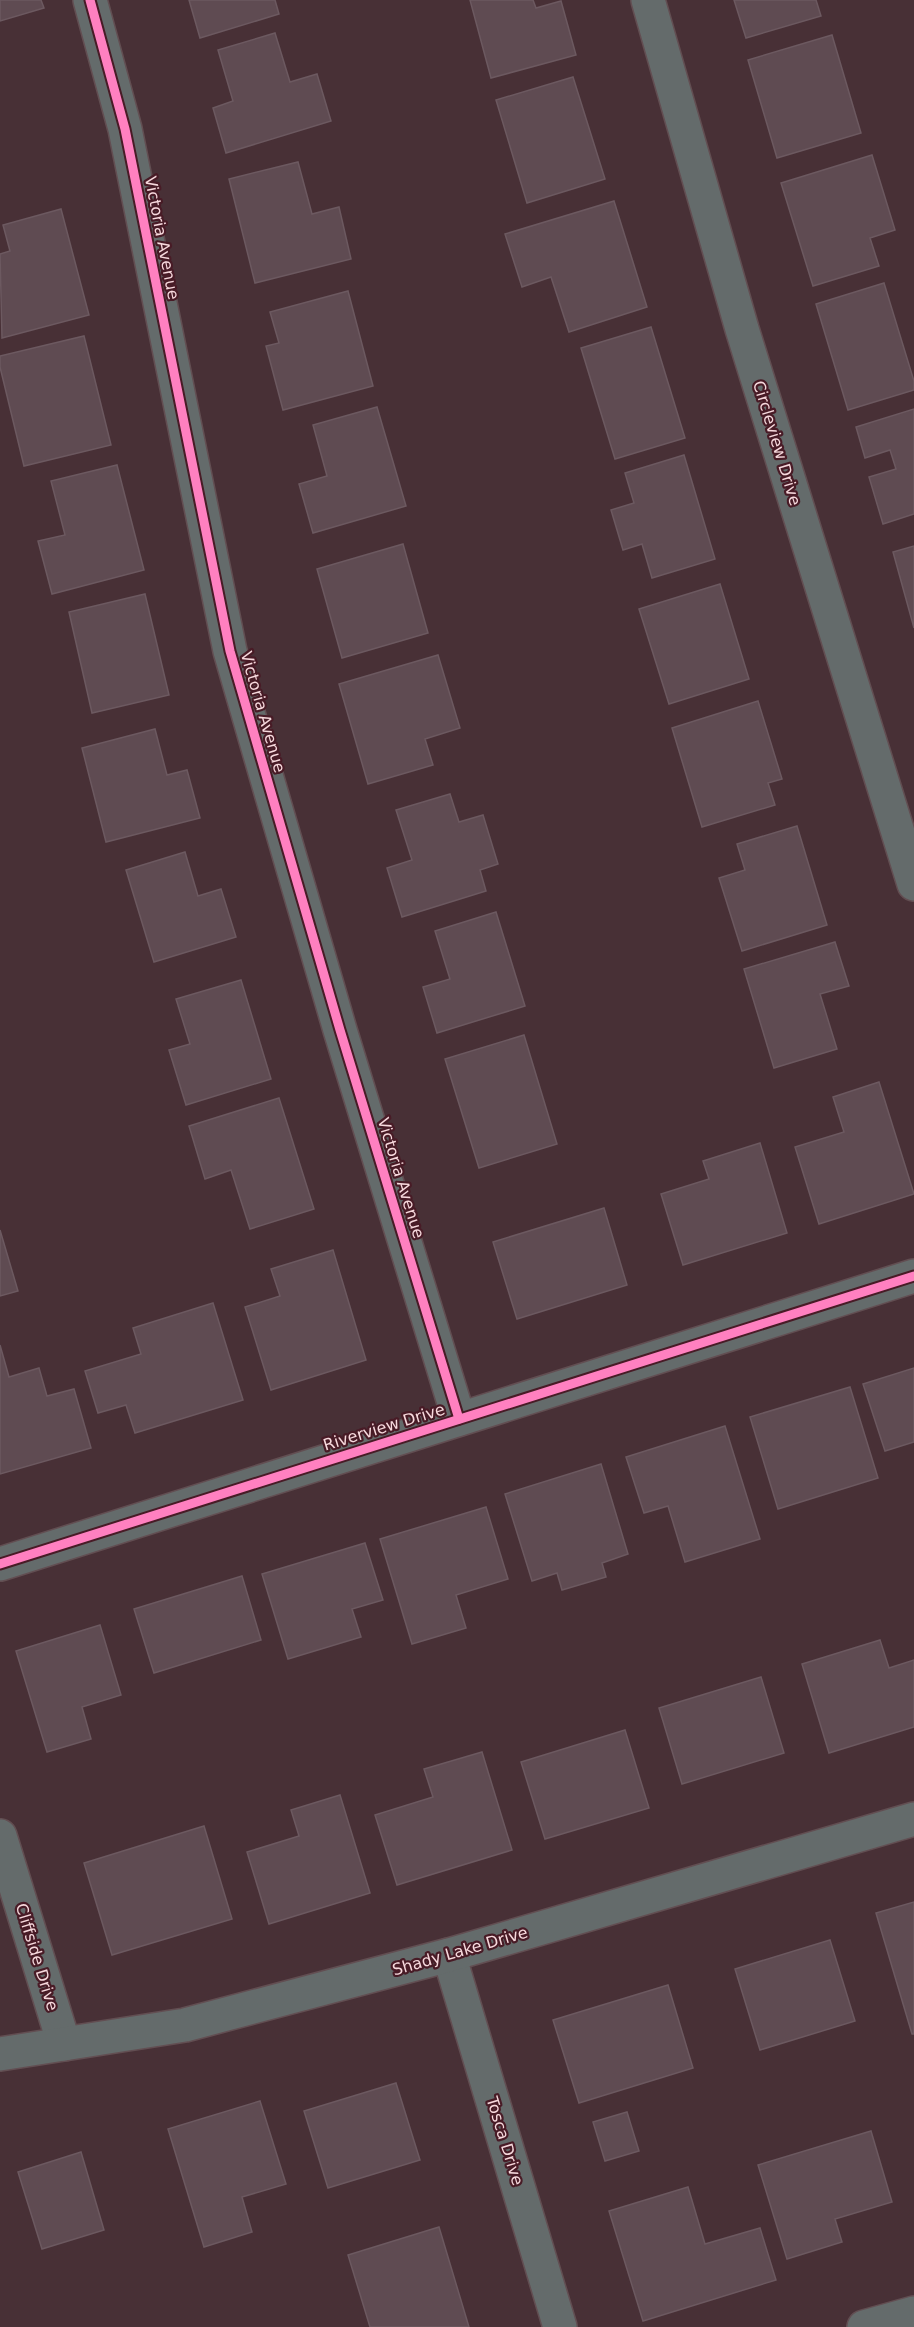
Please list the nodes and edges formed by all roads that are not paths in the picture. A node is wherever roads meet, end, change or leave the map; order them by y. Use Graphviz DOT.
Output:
graph roads {
  1 [pos="90,0"];
  2 [pos="648,0"];
  3 [pos="914,884"];
  4 [pos="914,1276"];
  5 [pos="459,1419"];
  6 [pos="0,1564"];
  7 [pos="914,1819"];
  8 [pos="0,1836"];
  9 [pos="449,1955"];
  10 [pos="64,2044"];
  11 [pos="0,2054"];
  12 [pos="914,2313"];
  13 [pos="560,2327"];
  14 [pos="864,2327"];
  1 -- 5 [label="street, Victoria Avenue"];
  2 -- 3 [label="street, Circleview Drive"];
  4 -- 5 [label="street, Riverview Drive"];
  5 -- 6 [label="street, Riverview Drive"];
  7 -- 9 [label="street, Shady Lake Drive"];
  8 -- 10 [label="street, Cliffside Drive"];
  9 -- 10 [label="street, Shady Lake Drive"];
  9 -- 13 [label="street, Tosca Drive"];
  10 -- 11 [label="street, Shady Lake Drive"];
  12 -- 14 [label="street"];
}
